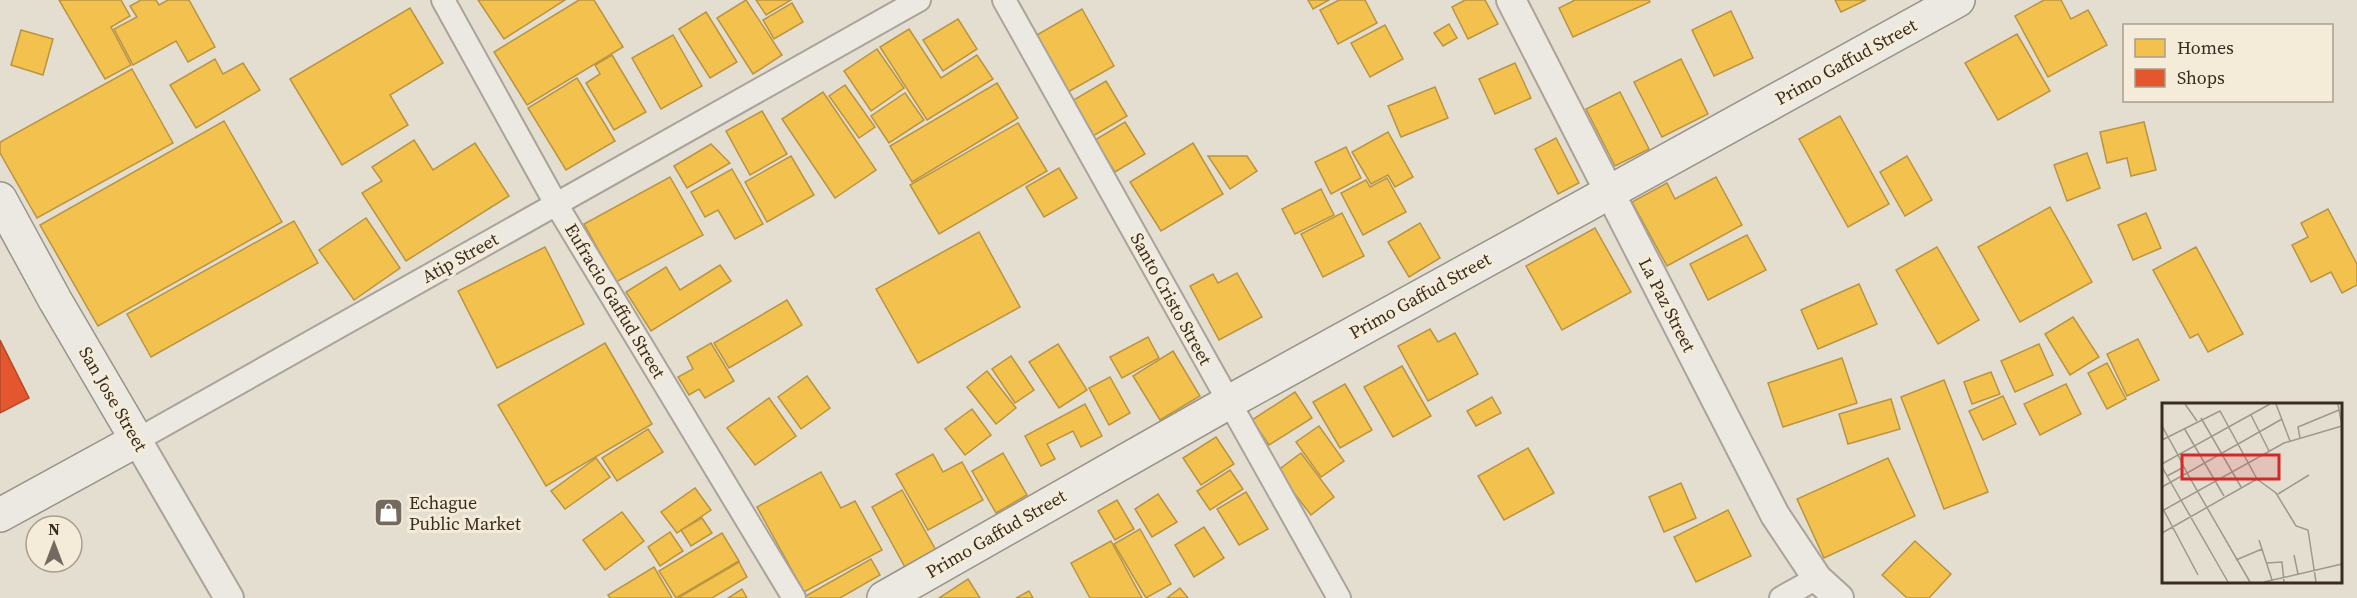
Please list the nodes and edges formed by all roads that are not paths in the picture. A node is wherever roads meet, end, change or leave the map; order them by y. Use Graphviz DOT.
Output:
graph roads {
  1 [pos="443,0"];
  2 [pos="919,0"];
  3 [pos="1004,0"];
  4 [pos="1511,0"];
  5 [pos="1958,0"];
  6 [pos="1609,192"];
  7 [pos="0,199"];
  8 [pos="556,204"];
  9 [pos="1229,402"];
  10 [pos="136,440"];
  11 [pos="0,515"];
  12 [pos="1817,578"];
  13 [pos="229,598"];
  14 [pos="795,598"];
  15 [pos="884,598"];
  16 [pos="1339,598"];
  17 [pos="1781,598"];
  18 [pos="1839,598"];
  1 -- 8 [label="street, Eufracio Gaffud Street"];
  2 -- 8 [label="street, Atip Street"];
  3 -- 9 [label="street, Santo Cristo Street"];
  4 -- 6 [label="street, La Paz Street"];
  5 -- 6 [label="main road, Primo Gaffud Street"];
  6 -- 9 [label="main road, Primo Gaffud Street"];
  6 -- 12 [label="street, La Paz Street"];
  7 -- 10 [label="main road, San Jose Street"];
  8 -- 10 [label="street, Atip Street"];
  8 -- 14 [label="street, Eufracio Gaffud Street"];
  9 -- 15 [label="main road, Primo Gaffud Street"];
  9 -- 16 [label="street, Santo Cristo Street"];
  10 -- 11 [label="main road, Atip Street"];
  10 -- 13 [label="street, San Jose Street"];
  12 -- 17 [label="street"];
  12 -- 18 [label="street, La Paz Street"];
}
